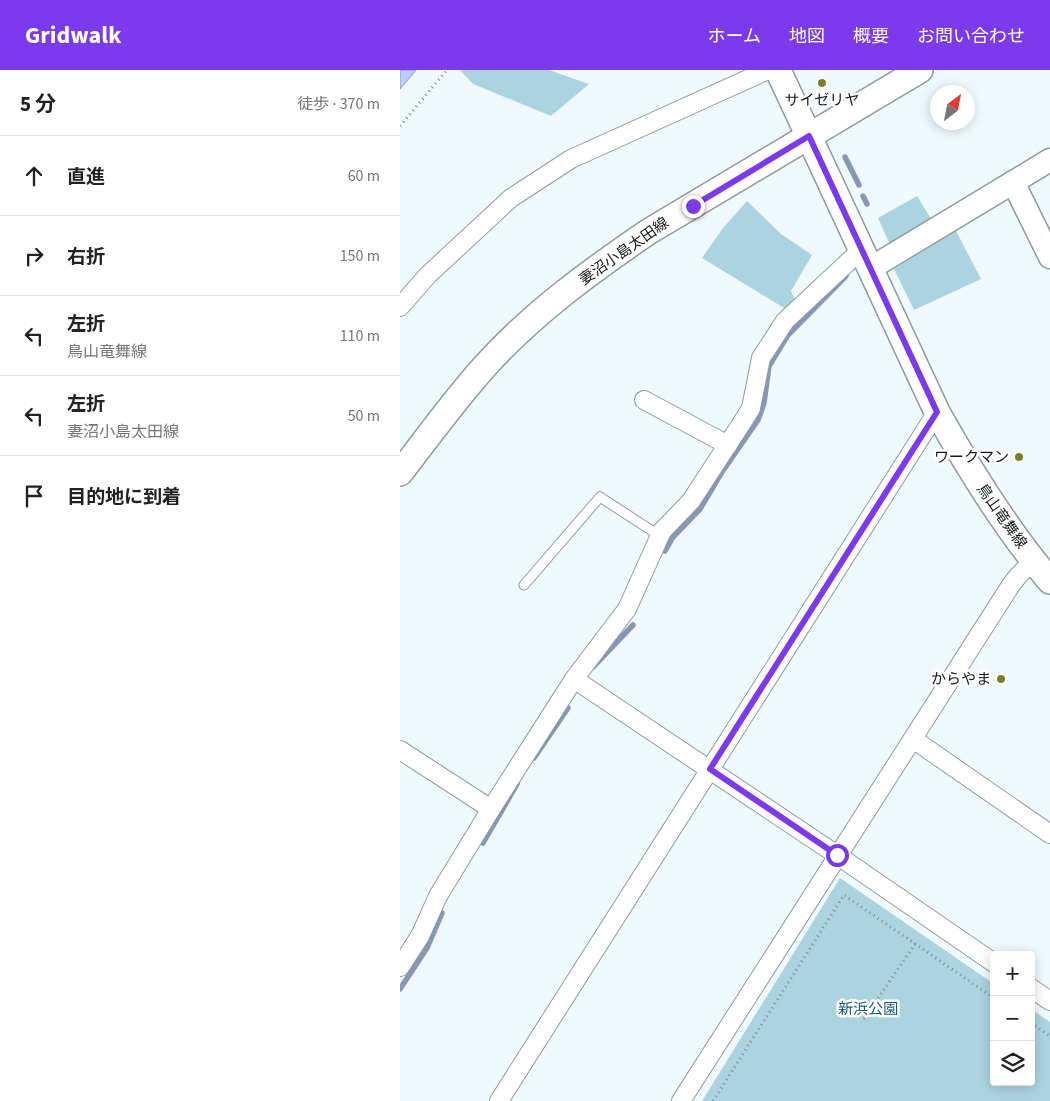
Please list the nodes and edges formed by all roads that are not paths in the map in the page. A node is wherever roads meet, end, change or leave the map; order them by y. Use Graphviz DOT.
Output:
graph roads {
  1 [pos="768,70"];
  2 [pos="778,70"];
  3 [pos="920,70"];
  4 [pos="809,136"];
  5 [pos="1050,160"];
  6 [pos="1013,182"];
  7 [pos="1050,257"];
  8 [pos="866,258"];
  9 [pos="400,307"];
  10 [pos="644,400"];
  11 [pos="937,412"];
  12 [pos="728,446"];
  13 [pos="400,472"];
  14 [pos="660,536"];
  15 [pos="1033,561"];
  16 [pos="1050,581"];
  17 [pos="524,585"];
  18 [pos="574,679"];
  19 [pos="913,739"];
  20 [pos="400,750"];
  21 [pos="710,769"];
  22 [pos="491,809"];
  23 [pos="1050,834"];
  24 [pos="837,855"];
  25 [pos="990,959"];
  26 [pos="400,967"];
  27 [pos="1035,991"];
  28 [pos="1050,1001"];
  29 [pos="499,1101"];
  30 [pos="680,1101"];
  1 -- 9 [label="street"];
  2 -- 4 [label="main road, 鳥山竜舞線"];
  3 -- 4 [label="main road, 妻沼小島太田線"];
  4 -- 8 [label="main road, 鳥山竜舞線"];
  4 -- 13 [label="main road, 妻沼小島太田線"];
  5 -- 6 [label="street"];
  6 -- 7 [label="street"];
  6 -- 8 [label="street"];
  8 -- 11 [label="main road, 鳥山竜舞線"];
  8 -- 12 [label="street"];
  10 -- 12 [label="street"];
  11 -- 15 [label="main road, 鳥山竜舞線"];
  11 -- 21 [label="street"];
  12 -- 14 [label="street"];
  14 -- 17 [label="lane"];
  14 -- 18 [label="street"];
  15 -- 16 [label="main road, 鳥山竜舞線"];
  15 -- 19 [label="street"];
  18 -- 21 [label="street"];
  18 -- 22 [label="street"];
  19 -- 23 [label="street"];
  19 -- 24 [label="street"];
  20 -- 22 [label="street"];
  21 -- 24 [label="street"];
  21 -- 29 [label="street"];
  22 -- 26 [label="street"];
  24 -- 25 [label="street"];
  24 -- 30 [label="street"];
  27 -- 28 [label="street"];
}
